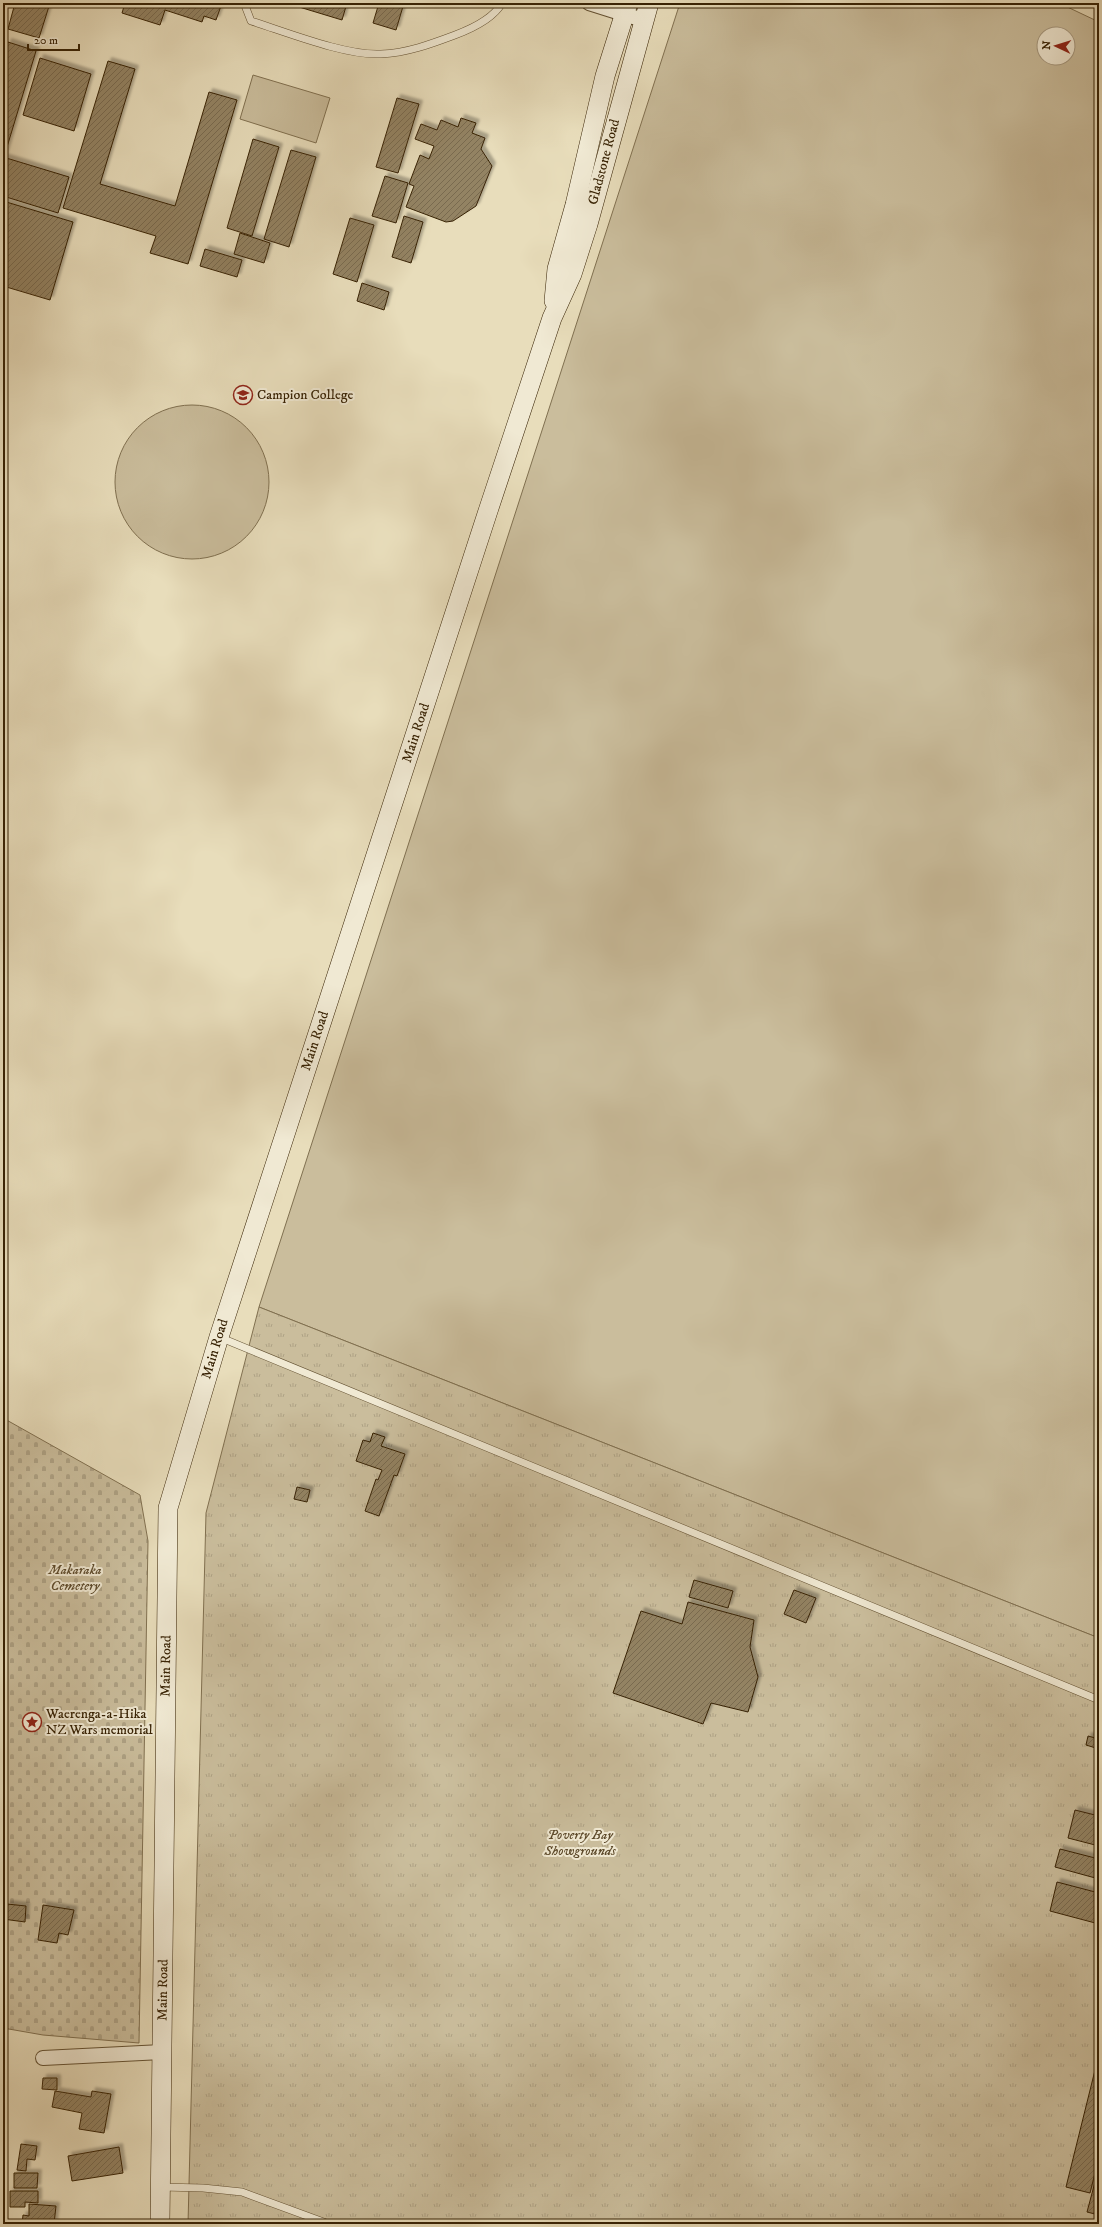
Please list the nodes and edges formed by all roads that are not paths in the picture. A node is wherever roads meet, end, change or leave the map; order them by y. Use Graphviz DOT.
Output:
graph roads {
  1 [pos="244,3"];
  2 [pos="502,3"];
  3 [pos="589,3"];
  4 [pos="626,9"];
  5 [pos="646,12"];
  6 [pos="552,318"];
  7 [pos="488,511"];
  8 [pos="219,1337"];
  9 [pos="1099,1700"];
  10 [pos="162,2052"];
  11 [pos="43,2058"];
  12 [pos="160,2187"];
  13 [pos="160,2224"];
  14 [pos="329,2224"];
  1 -- 2 [label="lane"];
  3 -- 4 [label="street"];
  4 -- 5 [label="street"];
  4 -- 6 [label="main road, Gladstone Road"];
  5 -- 6 [label="main road, Gladstone Road"];
  6 -- 7 [label="main road, Gladstone Road"];
  7 -- 8 [label="main road, Main Road"];
  8 -- 9 [label="lane"];
  8 -- 10 [label="main road, Main Road"];
  10 -- 11 [label="street"];
  10 -- 12 [label="main road, Main Road"];
  12 -- 13 [label="main road, Main Road"];
  12 -- 14 [label="lane"];
}
